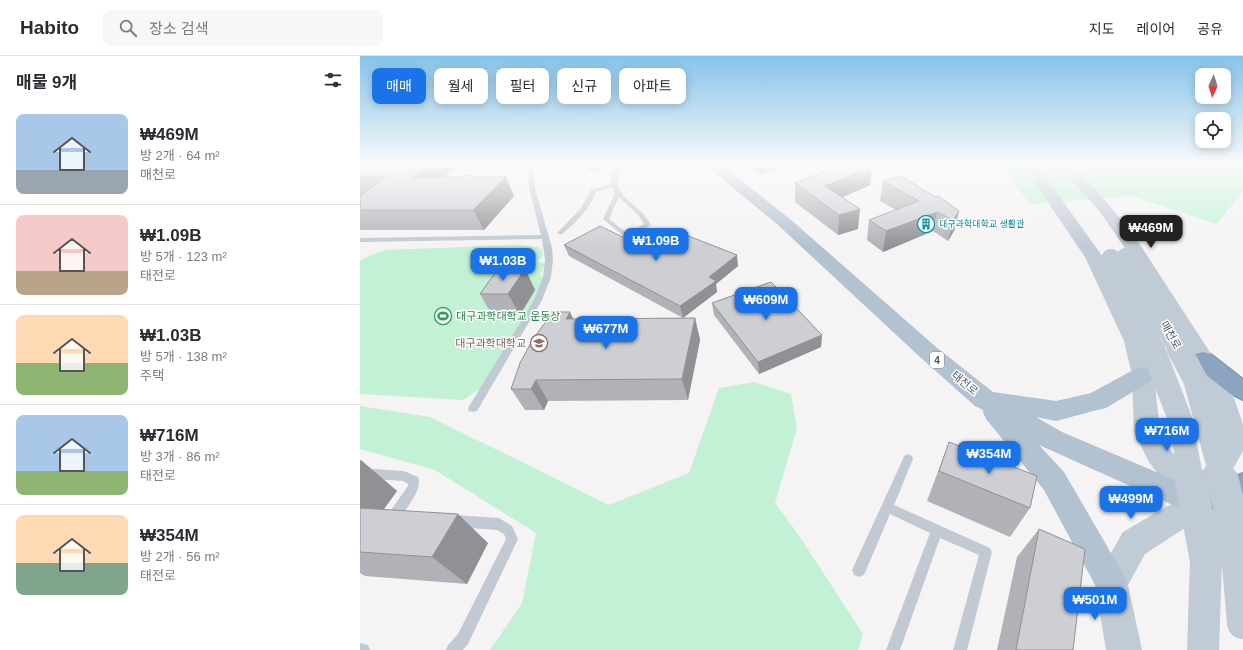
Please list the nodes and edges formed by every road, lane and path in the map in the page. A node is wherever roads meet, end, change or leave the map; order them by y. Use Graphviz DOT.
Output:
graph roads {
  1 [pos="533,192"];
  2 [pos="593,192"];
  3 [pos="746,192"];
  4 [pos="1048,192"];
  5 [pos="1063,192"];
  6 [pos="1078,192"];
  7 [pos="1090,192"];
  8 [pos="617,194"];
  9 [pos="560,233"];
  10 [pos="545,237"];
  11 [pos="360,240"];
  12 [pos="1119,259"];
  13 [pos="1204,360"];
  14 [pos="1143,375"];
  15 [pos="1243,391"];
  16 [pos="984,399"];
  17 [pos="473,408"];
  18 [pos="908,459"];
  19 [pos="360,473"];
  20 [pos="1243,486"];
  21 [pos="1198,503"];
  22 [pos="886,507"];
  23 [pos="1240,515"];
  24 [pos="391,518"];
  25 [pos="407,519"];
  26 [pos="445,521"];
  27 [pos="383,530"];
  28 [pos="937,530"];
  29 [pos="1243,568"];
  30 [pos="859,570"];
  31 [pos="1111,583"];
  32 [pos="1243,623"];
  33 [pos="360,650"];
  34 [pos="363,650"];
  35 [pos="453,650"];
  36 [pos="893,650"];
  37 [pos="960,650"];
  38 [pos="1124,650"];
  39 [pos="1203,650"];
  1 -- 10 [label="lane"];
  2 -- 9 [label="lane"];
  3 -- 16 [label="main road, 태전로 / 4"];
  4 -- 14 [label="main road"];
  5 -- 12 [label="main road, 매천로"];
  6 -- 12 [label="main road, 매천로"];
  7 -- 13 [label="main road"];
  8 -- 8 [label="lane"];
  10 -- 11 [label="lane"];
  10 -- 17 [label="lane"];
  12 -- 23 [label="main road, 매천로, bridge"];
  12 -- 39 [label="main road, bridge"];
  13 -- 15 [label="highway"];
  13 -- 21 [label="main road"];
  14 -- 16 [label="main road"];
  14 -- 21 [label="main road"];
  16 -- 21 [label="main road, 태전로 / 4"];
  16 -- 31 [label="main road"];
  18 -- 22 [label="lane"];
  19 -- 24 [label="lane"];
  20 -- 21 [label="highway"];
  21 -- 23 [label="main road"];
  21 -- 29 [label="main road"];
  21 -- 31 [label="main road"];
  22 -- 28 [label="lane"];
  22 -- 30 [label="lane"];
  23 -- 32 [label="main road, 매천로, bridge"];
  24 -- 25 [label="lane"];
  24 -- 27 [label="lane"];
  26 -- 35 [label="lane"];
  28 -- 36 [label="lane"];
  28 -- 37 [label="lane"];
  31 -- 38 [label="main road"];
  33 -- 34 [label="lane"];
}
